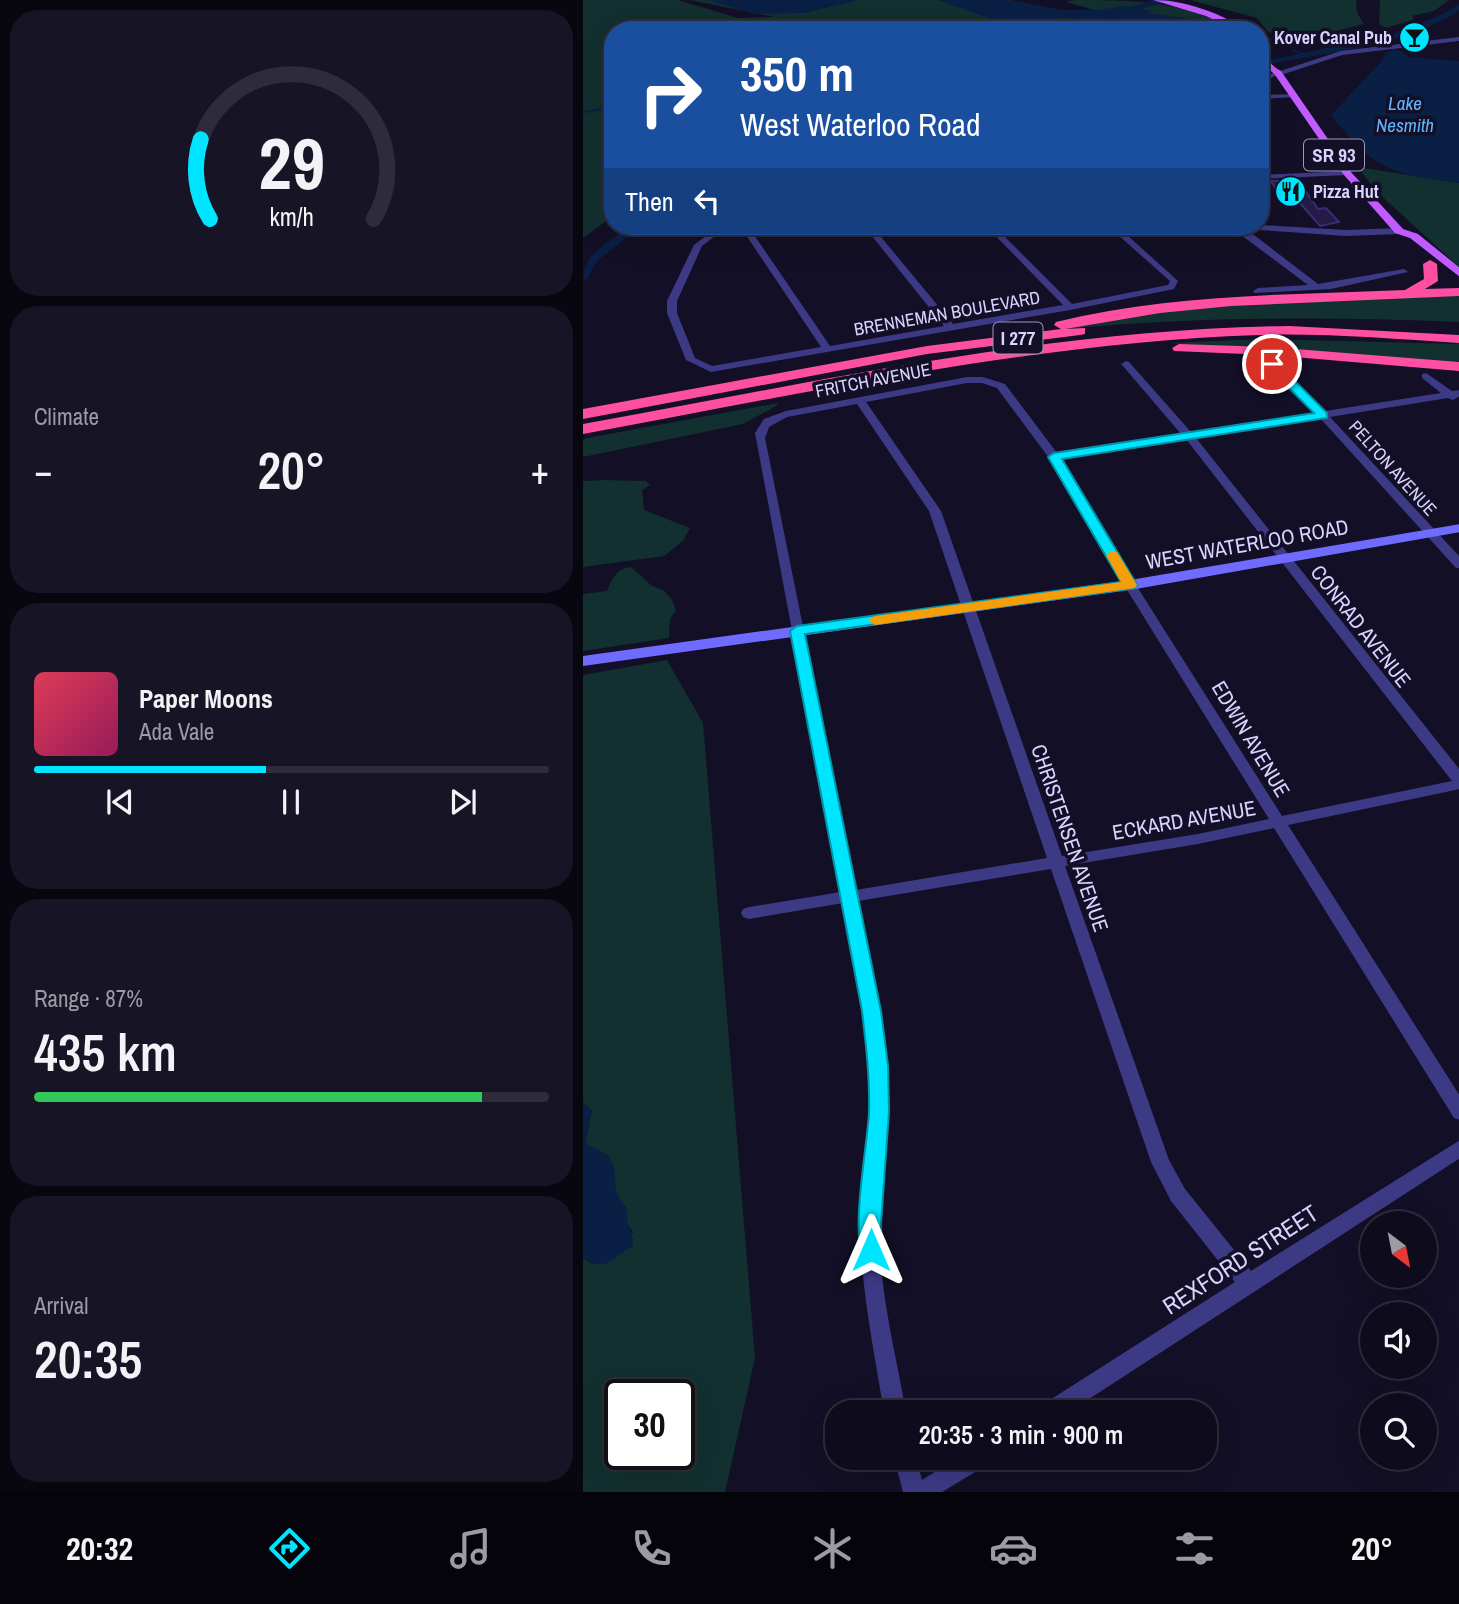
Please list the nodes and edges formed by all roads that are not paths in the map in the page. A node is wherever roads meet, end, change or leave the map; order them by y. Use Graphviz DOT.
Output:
graph roads {
  1 [pos="1157,0"];
  2 [pos="1175,3"];
  3 [pos="1226,21"];
  4 [pos="1459,39"];
  5 [pos="1269,61"];
  6 [pos="1275,69"];
  7 [pos="1269,75"];
  8 [pos="1269,95"];
  9 [pos="1293,96"];
  10 [pos="1347,173"];
  11 [pos="1269,177"];
  12 [pos="1269,228"];
  13 [pos="1399,230"];
  14 [pos="712,235"];
  15 [pos="750,235"];
  16 [pos="875,235"];
  17 [pos="999,235"];
  18 [pos="1122,235"];
  19 [pos="1247,235"];
  20 [pos="1429,264"];
  21 [pos="1404,272"];
  22 [pos="1459,274"];
  23 [pos="1459,281"];
  24 [pos="1316,288"];
  25 [pos="1258,290"];
  26 [pos="1459,292"];
  27 [pos="1403,294"];
  28 [pos="1070,307"];
  29 [pos="1459,327"];
  30 [pos="951,328"];
  31 [pos="1459,339"];
  32 [pos="973,343"];
  33 [pos="1079,346"];
  34 [pos="828,350"];
  35 [pos="1126,364"];
  36 [pos="1272,364"];
  37 [pos="1459,367"];
  38 [pos="1426,376"];
  39 [pos="1004,390"];
  40 [pos="1456,397"];
  41 [pos="861,400"];
  42 [pos="583,414"];
  43 [pos="1323,415"];
  44 [pos="583,429"];
  45 [pos="1189,436"];
  46 [pos="1054,457"];
  47 [pos="1459,528"];
  48 [pos="1428,533"];
  49 [pos="1282,558"];
  50 [pos="1459,565"];
  51 [pos="1130,585"];
  52 [pos="968,608"];
  53 [pos="797,631"];
  54 [pos="583,661"];
  55 [pos="1459,783"];
  56 [pos="1279,824"];
  57 [pos="1056,863"];
  58 [pos="849,898"];
  59 [pos="749,913"];
  60 [pos="1459,1113"];
  61 [pos="1459,1148"];
  62 [pos="1249,1284"];
  63 [pos="893,1400"];
  64 [pos="1069,1400"];
  65 [pos="909,1470"];
  66 [pos="958,1470"];
  67 [pos="914,1492"];
  68 [pos="922,1492"];
  1 -- 2 [label="main road"];
  2 -- 3 [label="main road"];
  4 -- 6 [label="street"];
  5 -- 6 [label="main road, SR 93"];
  6 -- 7 [label="street"];
  6 -- 9 [label="main road, SR 93"];
  8 -- 9 [label="street"];
  9 -- 10 [label="main road, SR 93"];
  10 -- 11 [label="street"];
  10 -- 13 [label="main road, SR 93"];
  12 -- 13 [label="street"];
  13 -- 20 [label="main road, SR 93"];
  13 -- 22 [label="main road, SR 93"];
  14 -- 34 [label="street, BRENNEMAN BOULEVARD"];
  15 -- 34 [label="street"];
  16 -- 30 [label="street"];
  17 -- 28 [label="street"];
  18 -- 28 [label="street, BRENNEMAN BOULEVARD"];
  19 -- 24 [label="street"];
  20 -- 23 [label="main road, SR 93"];
  20 -- 27 [label="highway"];
  21 -- 24 [label="street"];
  24 -- 25 [label="street"];
  26 -- 27 [label="highway"];
  27 -- 32 [label="highway"];
  28 -- 30 [label="street, BRENNEMAN BOULEVARD"];
  29 -- 32 [label="highway, I 277"];
  30 -- 34 [label="street, BRENNEMAN BOULEVARD"];
  31 -- 33 [label="highway, I 277"];
  32 -- 42 [label="highway, I 277"];
  33 -- 37 [label="highway"];
  33 -- 44 [label="highway, I 277"];
  35 -- 45 [label="street, CONRAD AVENUE"];
  36 -- 43 [label="street, PELTON AVENUE"];
  38 -- 40 [label="street"];
  39 -- 41 [label="street, FRITCH AVENUE"];
  39 -- 46 [label="street, EDWIN AVENUE"];
  40 -- 43 [label="street"];
  41 -- 52 [label="street, CHRISTENSEN AVENUE"];
  41 -- 53 [label="street, FRITCH AVENUE"];
  43 -- 45 [label="street"];
  43 -- 48 [label="street, PELTON AVENUE"];
  45 -- 46 [label="street"];
  45 -- 49 [label="street, CONRAD AVENUE"];
  46 -- 51 [label="street, EDWIN AVENUE"];
  47 -- 48 [label="main road, WEST WATERLOO ROAD"];
  48 -- 49 [label="main road, WEST WATERLOO ROAD"];
  48 -- 50 [label="street, PELTON AVENUE"];
  49 -- 51 [label="main road, WEST WATERLOO ROAD"];
  49 -- 55 [label="street, CONRAD AVENUE"];
  51 -- 52 [label="main road, WEST WATERLOO ROAD"];
  51 -- 56 [label="street, EDWIN AVENUE"];
  52 -- 53 [label="main road, WEST WATERLOO ROAD"];
  52 -- 57 [label="street, CHRISTENSEN AVENUE"];
  53 -- 54 [label="main road, WEST WATERLOO ROAD"];
  53 -- 58 [label="street"];
  55 -- 56 [label="street, ECKARD AVENUE"];
  56 -- 57 [label="street, ECKARD AVENUE"];
  56 -- 60 [label="street, EDWIN AVENUE"];
  57 -- 58 [label="street, ECKARD AVENUE"];
  57 -- 62 [label="street, CHRISTENSEN AVENUE"];
  58 -- 59 [label="street, ECKARD AVENUE"];
  58 -- 63 [label="street"];
  61 -- 62 [label="street, REXFORD STREET"];
  62 -- 64 [label="street, REXFORD STREET"];
  65 -- 67 [label="street"];
  66 -- 68 [label="street"];
}
